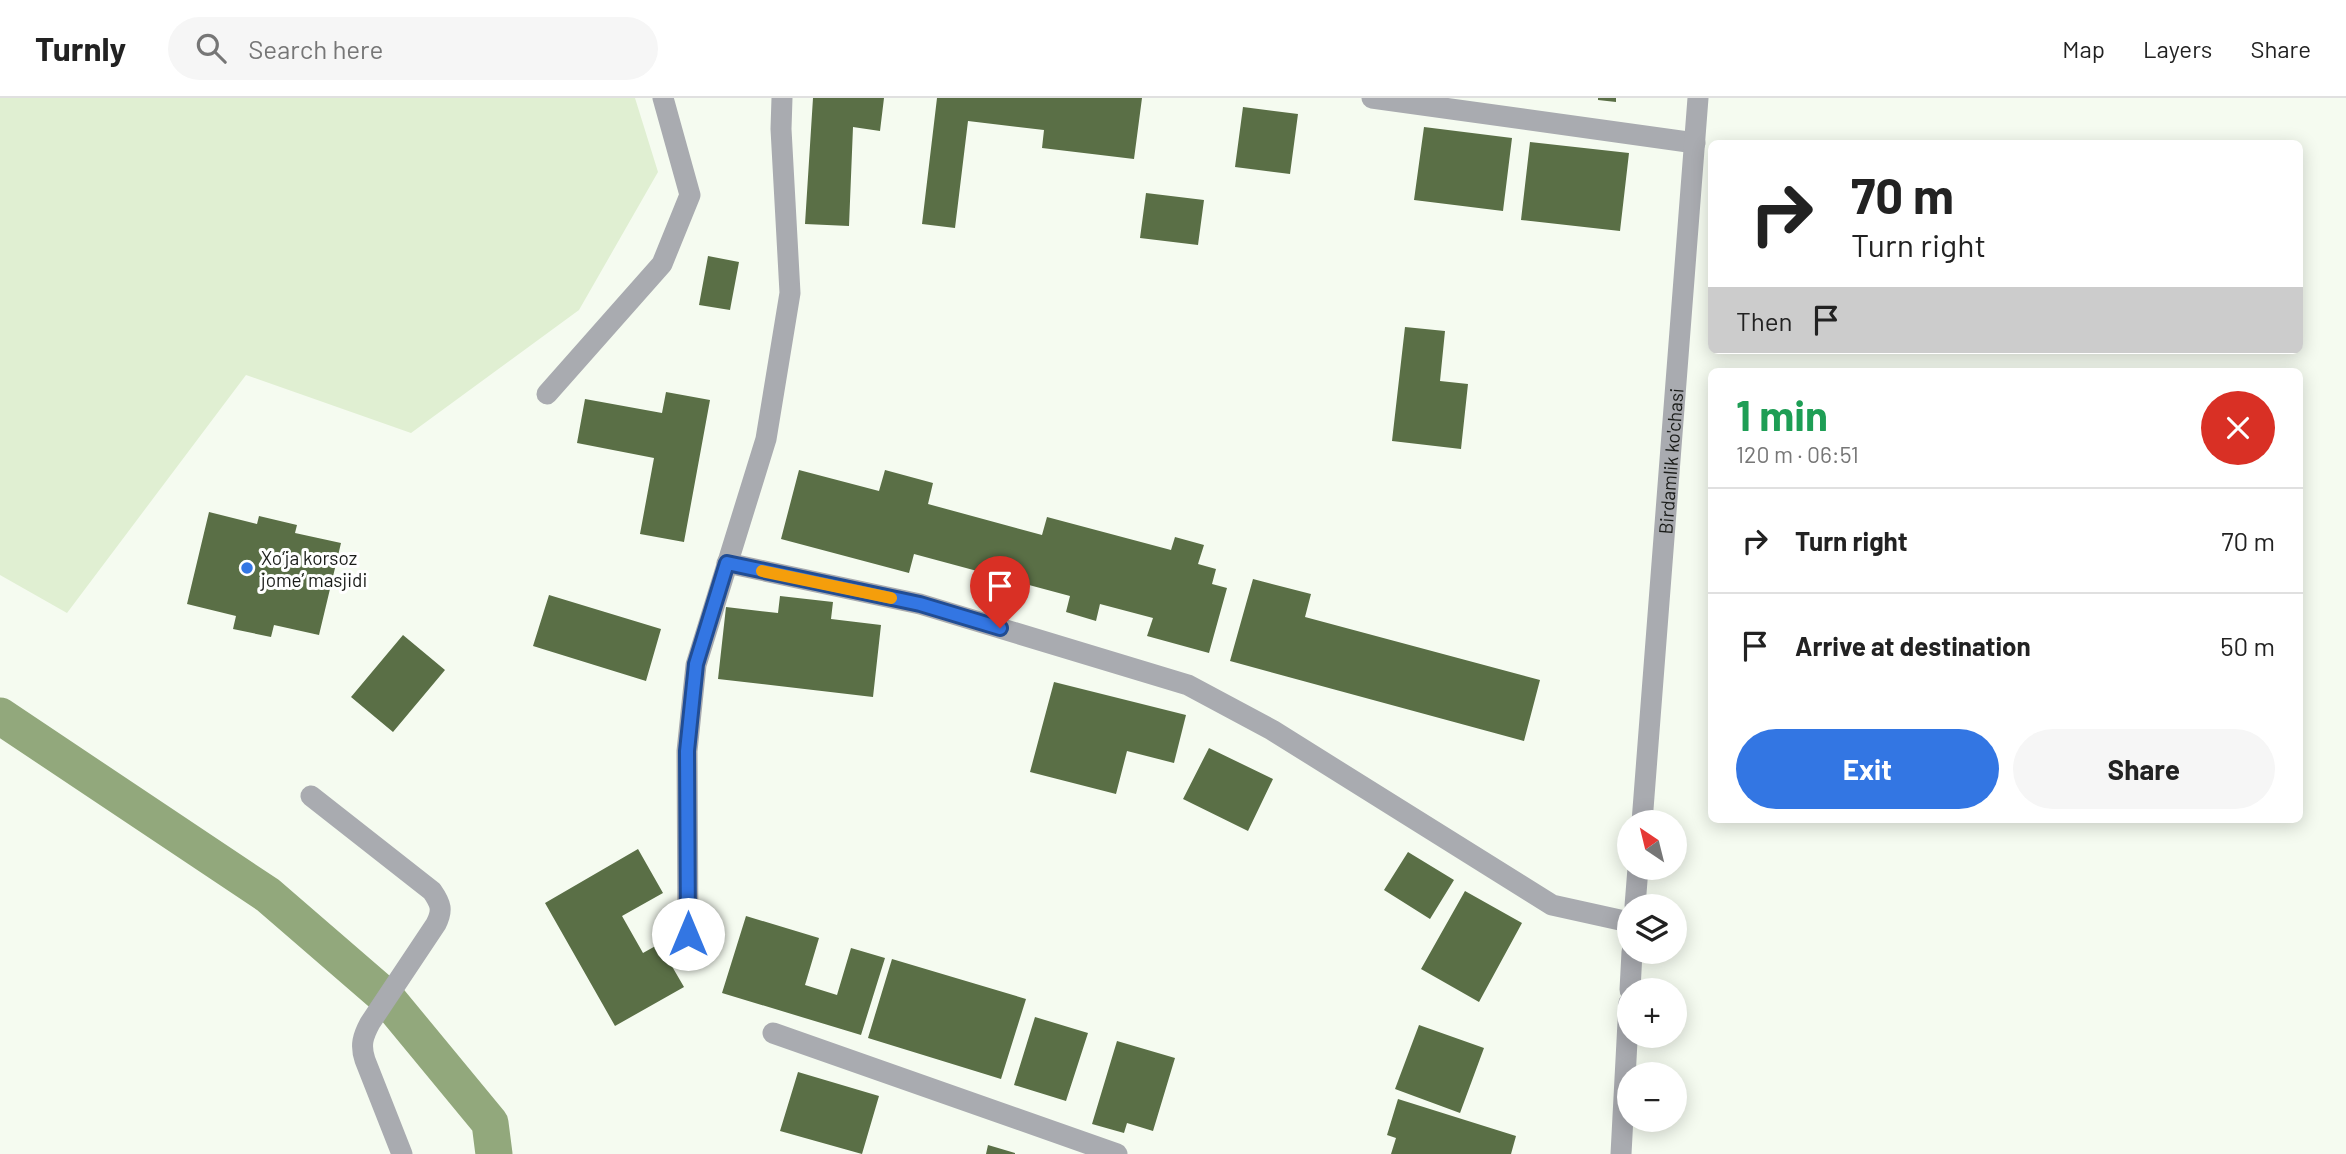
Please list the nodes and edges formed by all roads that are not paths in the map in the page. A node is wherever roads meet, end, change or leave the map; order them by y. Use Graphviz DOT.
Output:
graph roads {
  1 [pos="663,98"];
  2 [pos="782,98"];
  3 [pos="1372,98"];
  4 [pos="1699,98"];
  5 [pos="1695,143"];
  6 [pos="547,394"];
  7 [pos="727,563"];
  8 [pos="311,796"];
  9 [pos="1643,810"];
  10 [pos="1617,919"];
  11 [pos="688,934"];
  12 [pos="773,1033"];
  13 [pos="1627,1048"];
  14 [pos="402,1154"];
  15 [pos="1117,1154"];
  16 [pos="1621,1154"];
  1 -- 6 [label="street"];
  2 -- 7 [label="street"];
  3 -- 5 [label="street"];
  4 -- 5 [label="street, Birdamlik ko'chasi"];
  5 -- 9 [label="street, Birdamlik ko'chasi"];
  7 -- 10 [label="street"];
  7 -- 11 [label="street"];
  8 -- 14 [label="street"];
  12 -- 15 [label="street"];
  13 -- 16 [label="street"];
}
